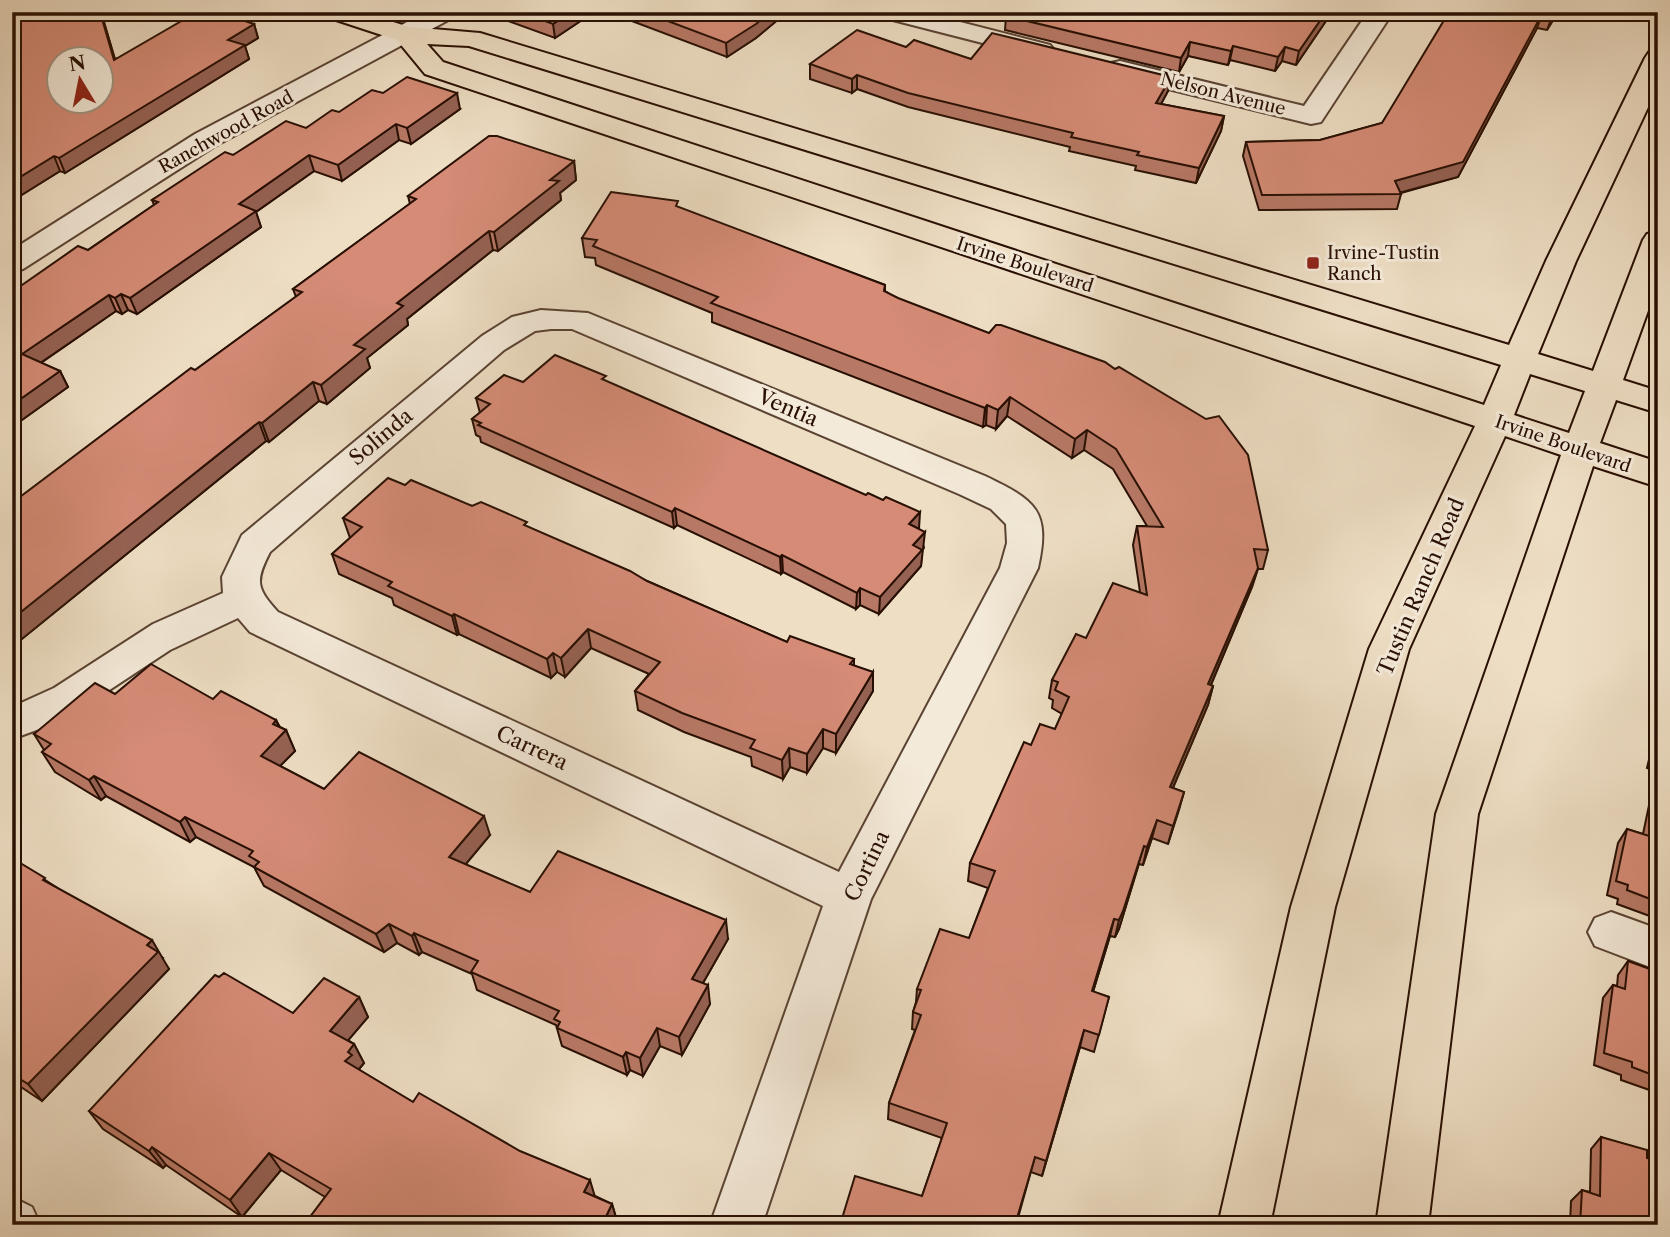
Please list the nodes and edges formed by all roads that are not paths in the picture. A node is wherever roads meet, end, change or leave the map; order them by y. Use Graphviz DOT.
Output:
graph roads {
  1 [pos="336,12"];
  2 [pos="445,12"];
  3 [pos="890,12"];
  4 [pos="1381,12"];
  5 [pos="406,35"];
  6 [pos="1066,56"];
  7 [pos="1658,58"];
  8 [pos="1094,62"];
  9 [pos="1658,240"];
  10 [pos="12,263"];
  11 [pos="543,317"];
  12 [pos="1520,360"];
  13 [pos="1603,385"];
  14 [pos="1658,402"];
  15 [pos="1494,420"];
  16 [pos="1580,451"];
  17 [pos="1658,475"];
  18 [pos="1024,520"];
  19 [pos="241,588"];
  20 [pos="12,723"];
  21 [pos="849,897"];
  22 [pos="1611,932"];
  23 [pos="1658,950"];
  24 [pos="736,1225"];
  25 [pos="1244,1225"];
  26 [pos="1402,1225"];
  1 -- 5 [label="main road"];
  2 -- 5 [label="street, Ranchwood Road"];
  3 -- 6 [label="street"];
  4 -- 8 [label="street, Nelson Avenue"];
  5 -- 10 [label="street, Ranchwood Road"];
  5 -- 12 [label="main road"];
  5 -- 15 [label="main road, Irvine Boulevard"];
  7 -- 12 [label="main road, Tustin Ranch Road"];
  9 -- 13 [label="main road"];
  11 -- 18 [label="street, Ventia"];
  11 -- 19 [label="street, Solinda"];
  12 -- 13 [label="main road"];
  12 -- 15 [label="main road, Tustin Ranch Road"];
  13 -- 14 [label="main road"];
  13 -- 16 [label="main road"];
  15 -- 16 [label="main road, Irvine Boulevard"];
  15 -- 25 [label="main road, Tustin Ranch Road"];
  16 -- 17 [label="main road, Irvine Boulevard"];
  16 -- 26 [label="main road"];
  18 -- 21 [label="street, Cortina"];
  19 -- 20 [label="street"];
  19 -- 21 [label="street, Carrera"];
  21 -- 24 [label="street, Cortina"];
  22 -- 23 [label="street"];
}
